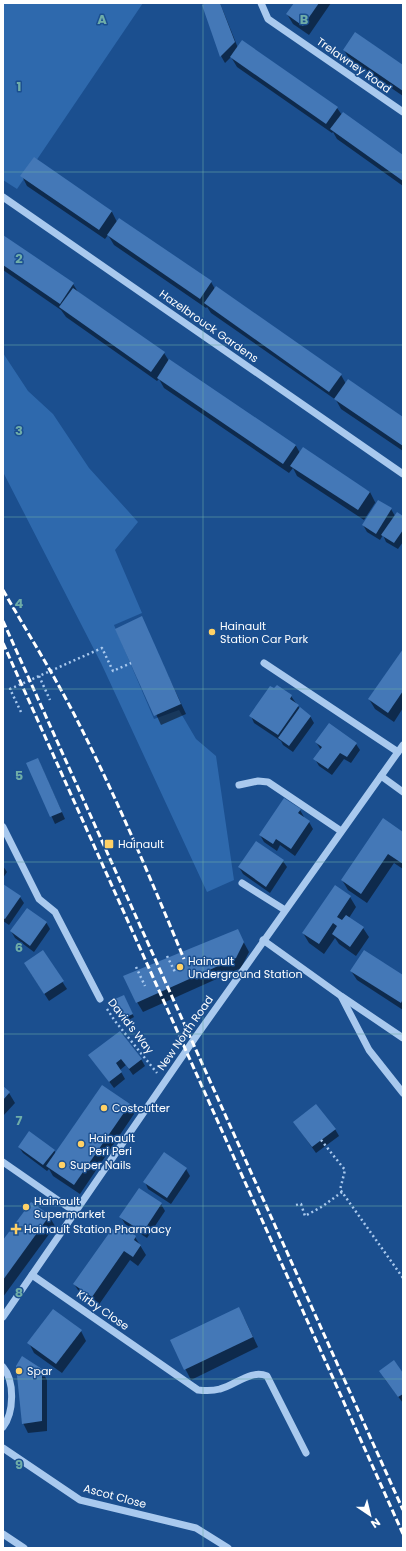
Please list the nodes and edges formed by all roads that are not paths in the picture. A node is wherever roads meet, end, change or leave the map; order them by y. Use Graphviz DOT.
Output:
graph roads {
  1 [pos="261,3"];
  2 [pos="403,112"];
  3 [pos="3,197"];
  4 [pos="403,474"];
  5 [pos="264,663"];
  6 [pos="403,745"];
  7 [pos="398,752"];
  8 [pos="380,776"];
  9 [pos="239,785"];
  10 [pos="403,792"];
  11 [pos="3,827"];
  12 [pos="341,831"];
  13 [pos="242,883"];
  14 [pos="285,910"];
  15 [pos="263,940"];
  16 [pos="341,996"];
  17 [pos="100,999"];
  18 [pos="403,1038"];
  19 [pos="403,1093"];
  20 [pos="3,1162"];
  21 [pos="75,1212"];
  22 [pos="32,1275"];
  23 [pos="3,1317"];
  24 [pos="3,1367"];
  25 [pos="4,1424"];
  26 [pos="3,1448"];
  27 [pos="306,1453"];
  28 [pos="3,1534"];
  29 [pos="24,1548"];
  30 [pos="228,1548"];
  1 -- 2 [label="street, Trelawney Road"];
  3 -- 4 [label="street, Hazelbrouck Gardens"];
  5 -- 7 [label="street"];
  6 -- 7 [label="street, New North Road"];
  7 -- 8 [label="street, New North Road"];
  8 -- 10 [label="street"];
  8 -- 12 [label="street, New North Road"];
  9 -- 12 [label="street"];
  11 -- 17 [label="street"];
  12 -- 14 [label="street, New North Road"];
  13 -- 14 [label="street"];
  14 -- 15 [label="street, New North Road"];
  15 -- 16 [label="street"];
  15 -- 21 [label="street, New North Road"];
  16 -- 18 [label="street"];
  16 -- 19 [label="street"];
  20 -- 21 [label="street"];
  21 -- 22 [label="street, New North Road"];
  22 -- 23 [label="street, New North Road"];
  22 -- 27 [label="street, Kirby Close"];
  24 -- 25 [label="street"];
  26 -- 30 [label="street, Ascot Close"];
  28 -- 29 [label="street"];
}
